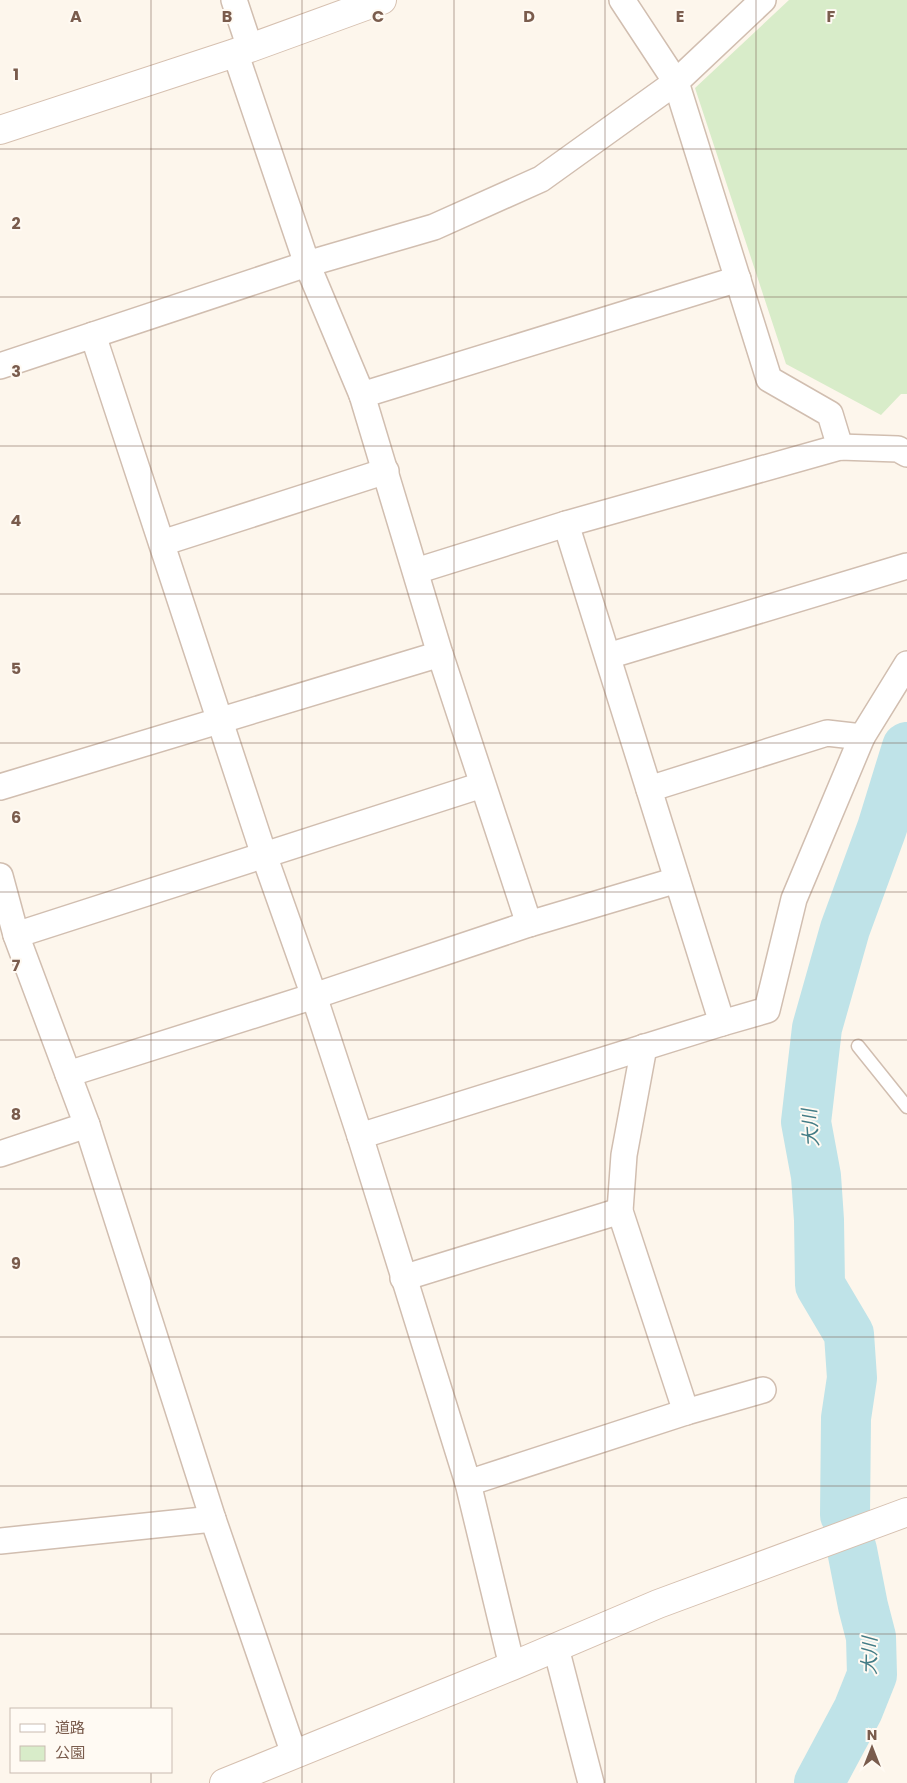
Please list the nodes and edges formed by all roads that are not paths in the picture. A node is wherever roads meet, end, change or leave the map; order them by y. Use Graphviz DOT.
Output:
graph roads {
  1 [pos="234,0"];
  2 [pos="382,0"];
  3 [pos="622,0"];
  4 [pos="763,0"];
  5 [pos="242,50"];
  6 [pos="676,82"];
  7 [pos="0,130"];
  8 [pos="307,264"];
  9 [pos="738,279"];
  10 [pos="94,335"];
  11 [pos="0,366"];
  12 [pos="362,395"];
  13 [pos="840,447"];
  14 [pos="907,454"];
  15 [pos="386,472"];
  16 [pos="566,524"];
  17 [pos="162,543"];
  18 [pos="907,566"];
  19 [pos="416,572"];
  20 [pos="440,654"];
  21 [pos="608,656"];
  22 [pos="907,664"];
  23 [pos="221,720"];
  24 [pos="862,737"];
  25 [pos="482,784"];
  26 [pos="0,787"];
  27 [pos="649,789"];
  28 [pos="264,855"];
  29 [pos="0,876"];
  30 [pos="677,880"];
  31 [pos="5,912"];
  32 [pos="528,924"];
  33 [pos="16,935"];
  34 [pos="314,996"];
  35 [pos="722,1023"];
  36 [pos="858,1046"];
  37 [pos="644,1047"];
  38 [pos="68,1074"];
  39 [pos="907,1107"];
  40 [pos="87,1124"];
  41 [pos="360,1136"];
  42 [pos="0,1154"];
  43 [pos="620,1211"];
  44 [pos="403,1278"];
  45 [pos="763,1390"];
  46 [pos="686,1412"];
  47 [pos="468,1483"];
  48 [pos="907,1512"];
  49 [pos="213,1519"];
  50 [pos="0,1541"];
  51 [pos="556,1648"];
  52 [pos="512,1666"];
  53 [pos="294,1754"];
  54 [pos="268,1774"];
  55 [pos="224,1783"];
  56 [pos="591,1783"];
  1 -- 5 [label="street"];
  2 -- 5 [label="street"];
  3 -- 6 [label="street"];
  4 -- 6 [label="street"];
  5 -- 7 [label="street"];
  5 -- 8 [label="street"];
  6 -- 8 [label="street"];
  6 -- 9 [label="street"];
  8 -- 10 [label="street"];
  8 -- 12 [label="street"];
  9 -- 12 [label="street"];
  9 -- 13 [label="street"];
  10 -- 11 [label="street"];
  10 -- 17 [label="street"];
  12 -- 15 [label="street"];
  13 -- 14 [label="street"];
  13 -- 16 [label="street"];
  15 -- 17 [label="street"];
  15 -- 19 [label="street"];
  16 -- 19 [label="street"];
  16 -- 21 [label="street"];
  17 -- 23 [label="street"];
  18 -- 21 [label="street"];
  19 -- 20 [label="street"];
  20 -- 23 [label="street"];
  20 -- 25 [label="street"];
  21 -- 27 [label="street"];
  22 -- 24 [label="street"];
  23 -- 26 [label="street"];
  23 -- 28 [label="street"];
  24 -- 27 [label="street"];
  24 -- 35 [label="street"];
  25 -- 28 [label="street"];
  25 -- 32 [label="street"];
  27 -- 30 [label="street"];
  28 -- 33 [label="street"];
  28 -- 34 [label="street"];
  29 -- 31 [label="street"];
  30 -- 32 [label="street"];
  30 -- 35 [label="street"];
  31 -- 33 [label="street"];
  32 -- 34 [label="street"];
  33 -- 38 [label="street"];
  34 -- 38 [label="street"];
  34 -- 41 [label="street"];
  35 -- 37 [label="street"];
  36 -- 39 [label="lane"];
  37 -- 41 [label="street"];
  37 -- 43 [label="street"];
  38 -- 40 [label="street"];
  40 -- 42 [label="street"];
  40 -- 49 [label="street"];
  41 -- 44 [label="street"];
  43 -- 44 [label="street"];
  43 -- 46 [label="street"];
  44 -- 47 [label="street"];
  45 -- 46 [label="street"];
  46 -- 47 [label="street"];
  47 -- 52 [label="street"];
  48 -- 51 [label="street"];
  49 -- 50 [label="street"];
  49 -- 53 [label="street"];
  51 -- 52 [label="street"];
  51 -- 56 [label="street"];
  52 -- 53 [label="street"];
  53 -- 54 [label="street"];
  54 -- 55 [label="street"];
}
